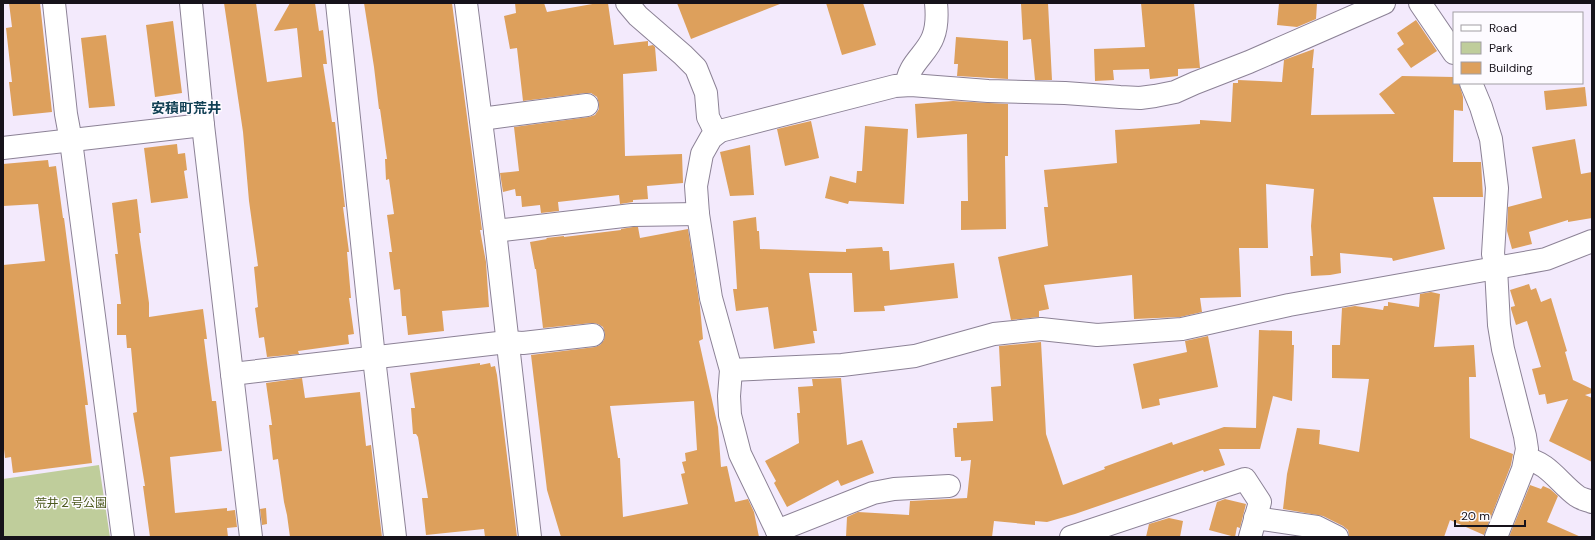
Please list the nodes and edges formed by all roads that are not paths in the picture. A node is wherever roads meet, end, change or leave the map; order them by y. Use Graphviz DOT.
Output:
graph roads {
  1 [pos="54,3"];
  2 [pos="191,3"];
  3 [pos="337,3"];
  4 [pos="466,3"];
  5 [pos="627,3"];
  6 [pos="936,3"];
  7 [pos="1384,3"];
  8 [pos="1420,3"];
  9 [pos="1453,52"];
  10 [pos="1470,84"];
  11 [pos="907,85"];
  12 [pos="588,105"];
  13 [pos="481,119"];
  14 [pos="203,125"];
  15 [pos="720,131"];
  16 [pos="71,141"];
  17 [pos="3,148"];
  18 [pos="698,214"];
  19 [pos="495,230"];
  20 [pos="1592,241"];
  21 [pos="1496,268"];
  22 [pos="593,336"];
  23 [pos="507,342"];
  24 [pos="374,358"];
  25 [pos="731,370"];
  26 [pos="232,374"];
  27 [pos="1525,459"];
  28 [pos="949,486"];
  29 [pos="1592,502"];
  30 [pos="1252,527"];
  31 [pos="779,534"];
  32 [pos="123,537"];
  33 [pos="251,537"];
  34 [pos="395,537"];
  35 [pos="530,537"];
  36 [pos="1071,537"];
  37 [pos="1337,537"];
  38 [pos="1496,537"];
  1 -- 16 [label="street"];
  2 -- 14 [label="street"];
  3 -- 24 [label="street"];
  4 -- 13 [label="street"];
  5 -- 15 [label="street"];
  6 -- 11 [label="street"];
  7 -- 11 [label="street"];
  8 -- 9 [label="street"];
  10 -- 21 [label="street"];
  11 -- 15 [label="street"];
  12 -- 13 [label="street"];
  13 -- 19 [label="street"];
  14 -- 16 [label="street"];
  14 -- 26 [label="street"];
  15 -- 18 [label="street"];
  16 -- 17 [label="street"];
  16 -- 32 [label="street"];
  18 -- 19 [label="street"];
  18 -- 25 [label="street"];
  19 -- 23 [label="street"];
  20 -- 21 [label="street"];
  21 -- 25 [label="street"];
  21 -- 27 [label="street"];
  22 -- 23 [label="street"];
  23 -- 24 [label="street"];
  23 -- 35 [label="street"];
  24 -- 26 [label="street"];
  24 -- 34 [label="street"];
  25 -- 31 [label="street"];
  26 -- 33 [label="street"];
  27 -- 29 [label="street"];
  27 -- 38 [label="street"];
  28 -- 31 [label="street"];
  30 -- 36 [label="street"];
  30 -- 37 [label="street"];
}
